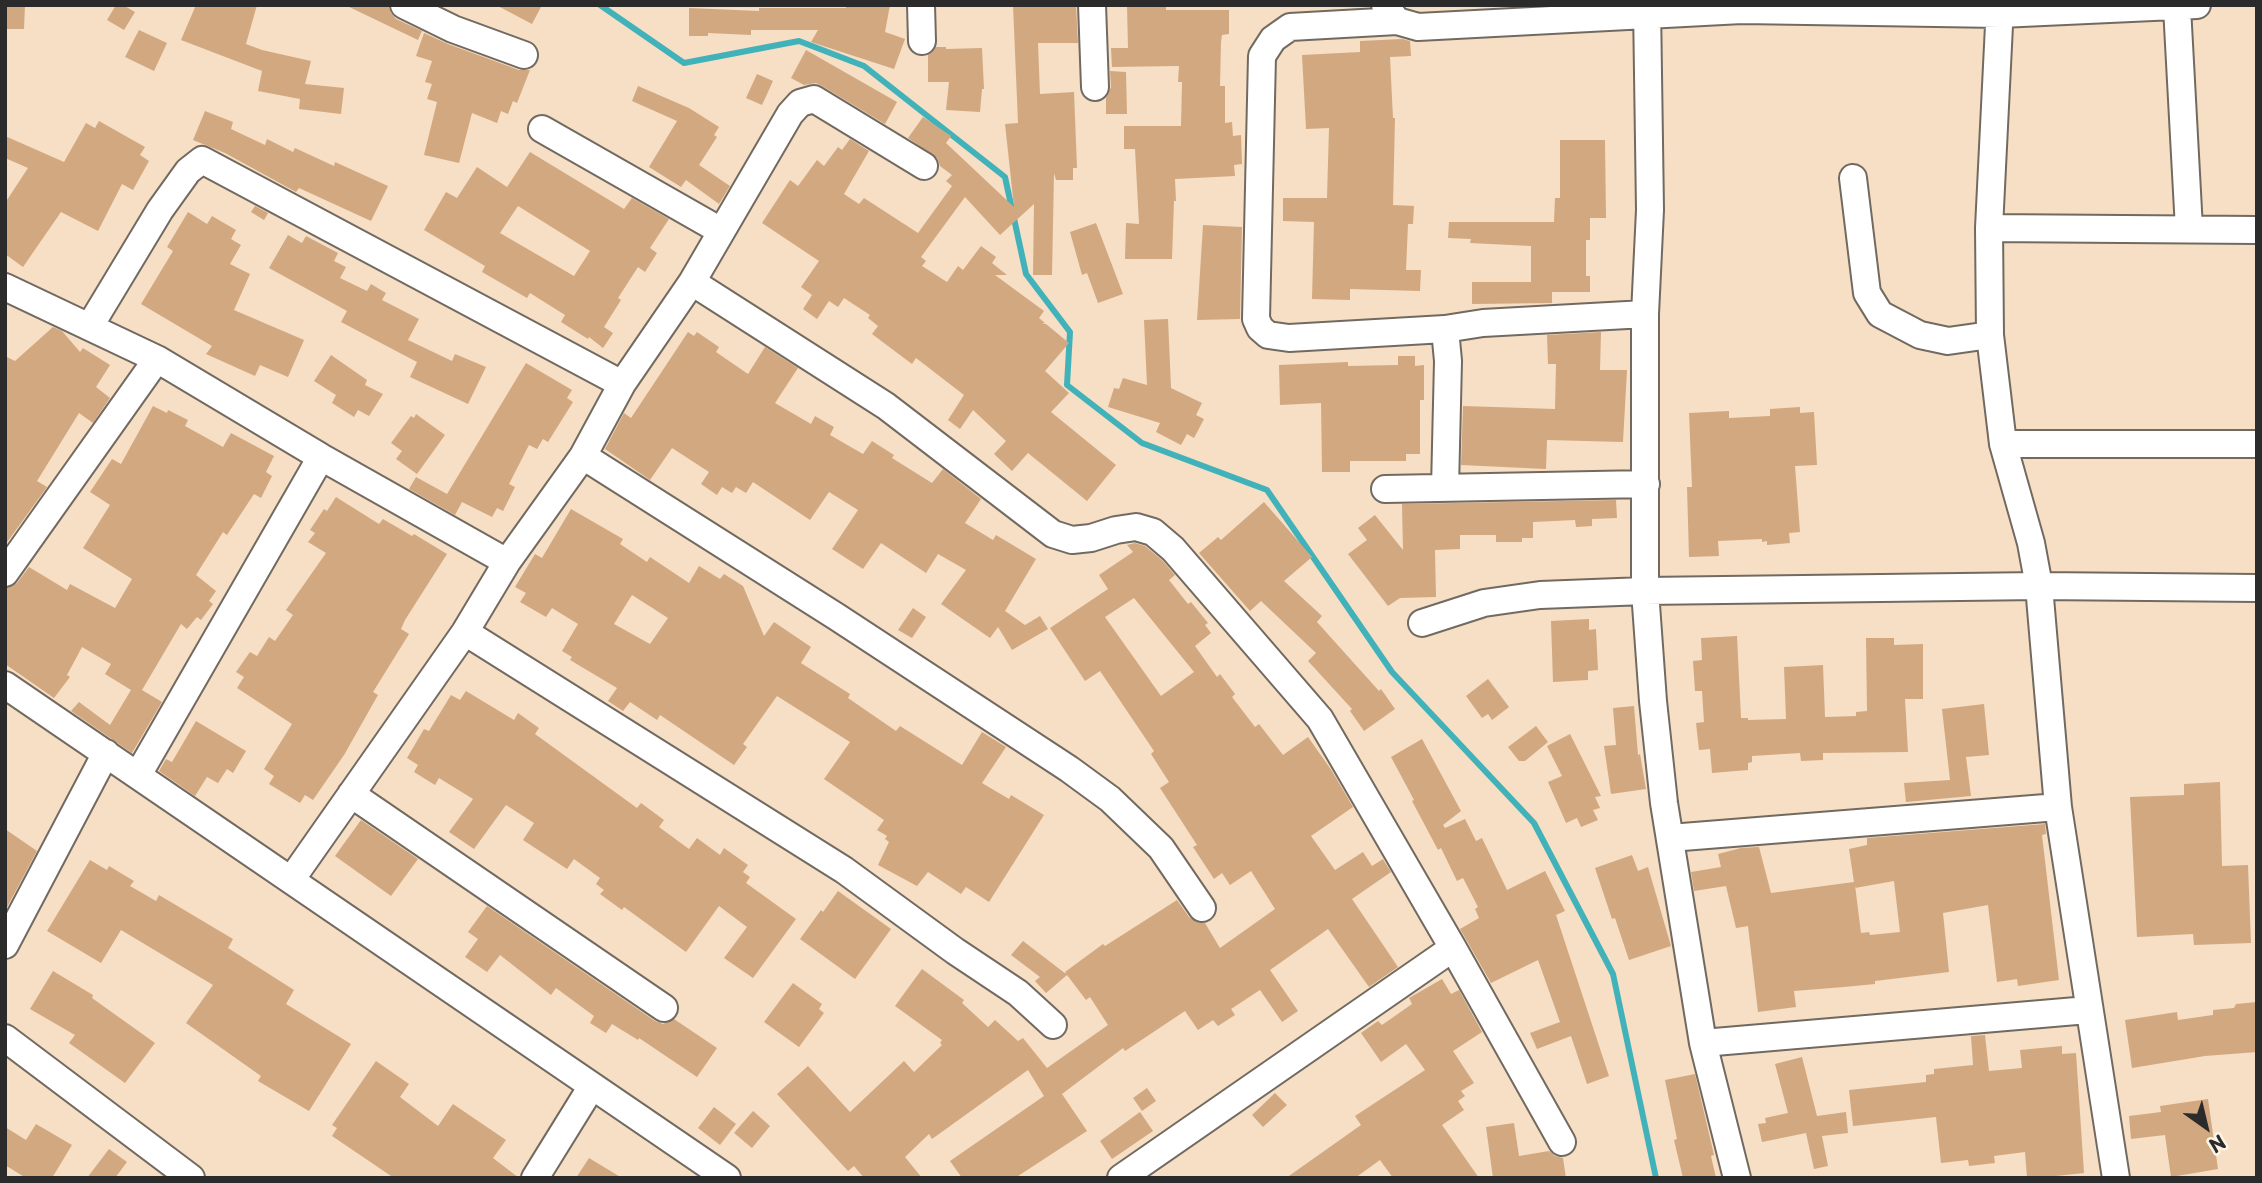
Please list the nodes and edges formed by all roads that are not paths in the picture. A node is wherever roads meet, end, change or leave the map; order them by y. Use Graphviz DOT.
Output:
graph roads {
  1 [pos="404,5"];
  2 [pos="921,5"];
  3 [pos="1092,5"];
  4 [pos="2187,6"];
  5 [pos="1741,8"];
  6 [pos="2000,9"];
  7 [pos="1647,11"];
  8 [pos="1391,13"];
  9 [pos="922,41"];
  10 [pos="524,55"];
  11 [pos="1094,87"];
  12 [pos="542,129"];
  13 [pos="924,166"];
  14 [pos="1853,178"];
  15 [pos="1989,229"];
  16 [pos="2189,229"];
  17 [pos="2257,230"];
  18 [pos="720,231"];
  19 [pos="692,282"];
  20 [pos="5,287"];
  21 [pos="1645,314"];
  22 [pos="90,326"];
  23 [pos="1445,329"];
  24 [pos="1990,335"];
  25 [pos="157,359"];
  26 [pos="622,384"];
  27 [pos="2003,444"];
  28 [pos="2257,444"];
  29 [pos="583,456"];
  30 [pos="321,457"];
  31 [pos="1646,484"];
  32 [pos="1445,488"];
  33 [pos="1385,489"];
  34 [pos="506,562"];
  35 [pos="5,573"];
  36 [pos="2039,586"];
  37 [pos="2257,588"];
  38 [pos="1645,591"];
  39 [pos="1422,623"];
  40 [pos="465,632"];
  41 [pos="5,685"];
  42 [pos="106,753"];
  43 [pos="138,775"];
  44 [pos="351,793"];
  45 [pos="2058,807"];
  46 [pos="1670,838"];
  47 [pos="291,880"];
  48 [pos="1202,908"];
  49 [pos="5,945"];
  50 [pos="1454,948"];
  51 [pos="664,1008"];
  52 [pos="2088,1010"];
  53 [pos="1053,1024"];
  54 [pos="5,1038"];
  55 [pos="1703,1043"];
  56 [pos="592,1086"];
  57 [pos="1562,1142"];
  58 [pos="191,1178"];
  59 [pos="535,1178"];
  60 [pos="727,1178"];
  61 [pos="1121,1178"];
  62 [pos="1737,1178"];
  63 [pos="2116,1178"];
  1 -- 10 [label="street"];
  2 -- 9 [label="street"];
  3 -- 11 [label="street"];
  4 -- 6 [label="street"];
  4 -- 16 [label="street"];
  5 -- 6 [label="street"];
  5 -- 7 [label="street"];
  6 -- 15 [label="street"];
  7 -- 8 [label="street"];
  7 -- 21 [label="street"];
  8 -- 23 [label="street"];
  12 -- 18 [label="street"];
  13 -- 18 [label="street"];
  14 -- 24 [label="street"];
  15 -- 16 [label="street"];
  15 -- 24 [label="street"];
  16 -- 17 [label="street"];
  18 -- 19 [label="street"];
  19 -- 26 [label="street"];
  19 -- 50 [label="street"];
  20 -- 22 [label="street"];
  21 -- 23 [label="street"];
  21 -- 31 [label="street"];
  22 -- 25 [label="street"];
  22 -- 26 [label="street"];
  23 -- 32 [label="street"];
  24 -- 27 [label="street"];
  25 -- 30 [label="street"];
  25 -- 35 [label="street"];
  26 -- 29 [label="street"];
  27 -- 28 [label="street"];
  27 -- 36 [label="street"];
  29 -- 34 [label="street"];
  29 -- 48 [label="street"];
  30 -- 34 [label="street"];
  30 -- 43 [label="street"];
  31 -- 32 [label="street"];
  31 -- 38 [label="street"];
  32 -- 33 [label="street"];
  34 -- 40 [label="street"];
  36 -- 37 [label="street"];
  36 -- 38 [label="street"];
  36 -- 45 [label="street"];
  38 -- 39 [label="street"];
  38 -- 46 [label="street"];
  40 -- 44 [label="street"];
  40 -- 53 [label="street"];
  41 -- 42 [label="street"];
  42 -- 43 [label="street"];
  42 -- 49 [label="street"];
  43 -- 47 [label="street"];
  44 -- 47 [label="street"];
  44 -- 51 [label="street"];
  45 -- 46 [label="street"];
  45 -- 52 [label="street"];
  46 -- 55 [label="street"];
  47 -- 56 [label="street"];
  50 -- 57 [label="street"];
  50 -- 61 [label="street"];
  52 -- 55 [label="street"];
  52 -- 63 [label="street"];
  54 -- 58 [label="street"];
  55 -- 62 [label="street"];
  56 -- 59 [label="street"];
  56 -- 60 [label="street"];
}
